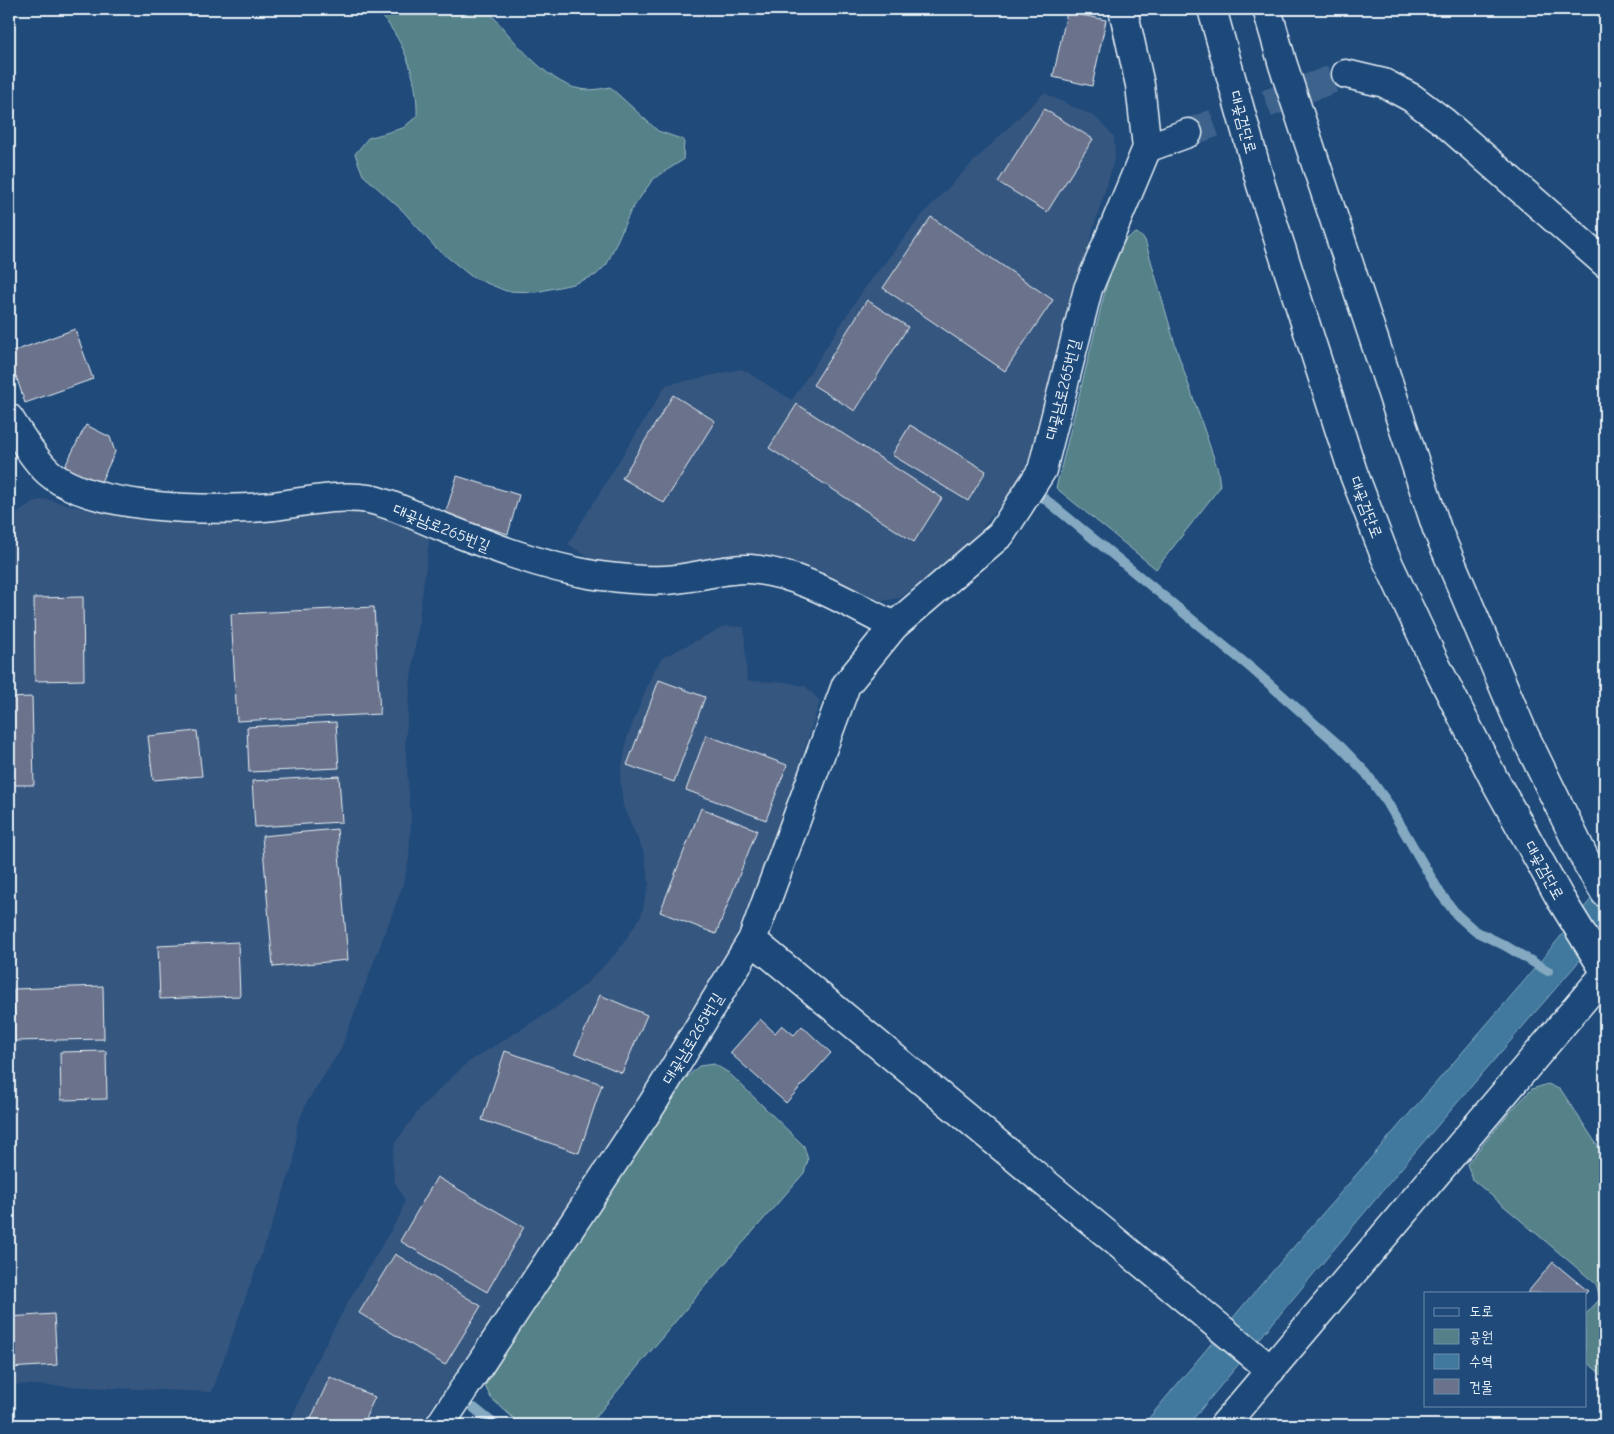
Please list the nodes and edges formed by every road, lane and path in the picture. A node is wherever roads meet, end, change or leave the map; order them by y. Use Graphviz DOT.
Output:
graph roads {
  1 [pos="1122,9"];
  2 [pos="1212,9"];
  3 [pos="1267,9"];
  4 [pos="1346,74"];
  5 [pos="1188,133"];
  6 [pos="1147,148"];
  7 [pos="1605,262"];
  8 [pos="9,418"];
  9 [pos="894,626"];
  10 [pos="1605,893"];
  11 [pos="752,940"];
  12 [pos="1605,973"];
  13 [pos="1270,1370"];
  14 [pos="440,1425"];
  15 [pos="1224,1425"];
  1 -- 6 [label="main road"];
  2 -- 12 [label="main road, 대곶검단로"];
  3 -- 10 [label="main road"];
  4 -- 7 [label="main road"];
  5 -- 6 [label="main road"];
  6 -- 9 [label="main road, 대곶남로265번길"];
  8 -- 9 [label="main road, 대곶남로265번길"];
  9 -- 11 [label="main road, 대곶남로265번길"];
  11 -- 13 [label="main road"];
  11 -- 14 [label="main road, 대곶남로265번길"];
  12 -- 13 [label="main road"];
  13 -- 15 [label="main road"];
}
